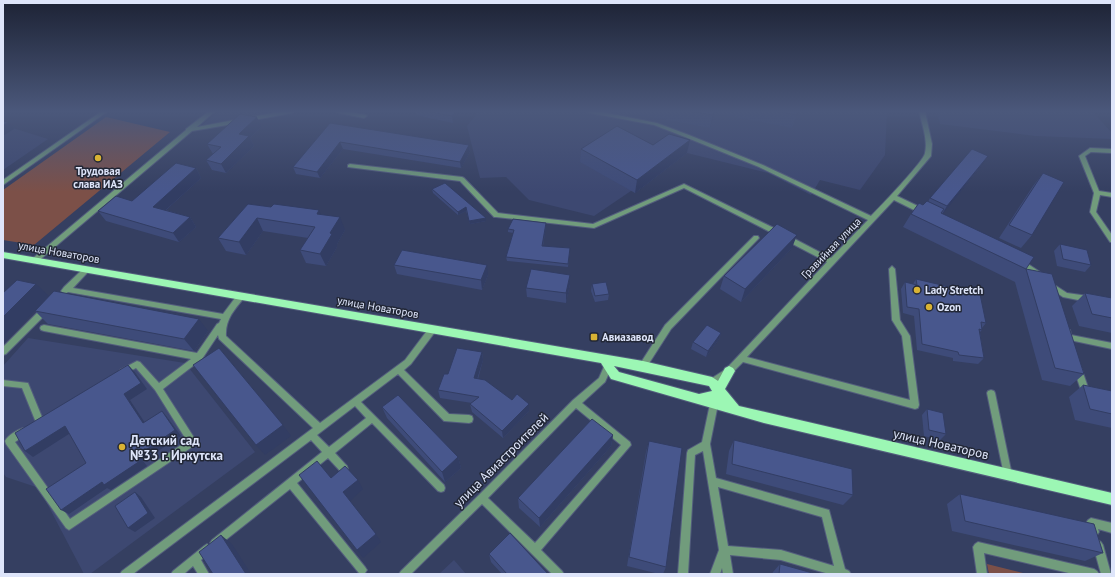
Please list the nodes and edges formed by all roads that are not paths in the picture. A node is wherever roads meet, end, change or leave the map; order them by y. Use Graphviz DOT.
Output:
graph roads {
  1 [pos="67,138"];
  2 [pos="180,138"];
  3 [pos="692,138"];
  4 [pos="928,138"];
  5 [pos="1112,152"];
  6 [pos="350,166"];
  7 [pos="3,183"];
  8 [pos="1097,193"];
  9 [pos="1112,195"];
  10 [pos="893,197"];
  11 [pos="928,215"];
  12 [pos="872,219"];
  13 [pos="756,238"];
  14 [pos="1112,240"];
  15 [pos="3,255"];
  16 [pos="1012,257"];
  17 [pos="34,261"];
  18 [pos="832,261"];
  19 [pos="892,268"];
  20 [pos="86,270"];
  21 [pos="1053,287"];
  22 [pos="241,296"];
  23 [pos="1057,301"];
  24 [pos="1098,301"];
  25 [pos="50,305"];
  26 [pos="225,317"];
  27 [pos="1064,322"];
  28 [pos="220,326"];
  29 [pos="44,328"];
  30 [pos="432,330"];
  31 [pos="1112,346"];
  32 [pos="3,352"];
  33 [pos="200,356"];
  34 [pos="741,358"];
  35 [pos="607,361"];
  36 [pos="1077,365"];
  37 [pos="643,366"];
  38 [pos="398,369"];
  39 [pos="729,371"];
  40 [pos="117,376"];
  41 [pos="712,382"];
  42 [pos="3,383"];
  43 [pos="158,388"];
  44 [pos="991,393"];
  45 [pos="1092,394"];
  46 [pos="698,400"];
  47 [pos="355,401"];
  48 [pos="576,403"];
  49 [pos="714,404"];
  50 [pos="735,410"];
  51 [pos="372,418"];
  52 [pos="469,419"];
  53 [pos="319,428"];
  54 [pos="311,434"];
  55 [pos="706,444"];
  56 [pos="328,454"];
  57 [pos="344,469"];
  58 [pos="1008,475"];
  59 [pos="712,481"];
  60 [pos="291,483"];
  61 [pos="441,488"];
  62 [pos="482,498"];
  63 [pos="1112,498"];
  64 [pos="1112,528"];
  65 [pos="535,550"];
  66 [pos="724,550"];
  67 [pos="194,560"];
  68 [pos="362,570"];
  69 [pos="844,573"];
  70 [pos="125,574"];
  71 [pos="176,574"];
  72 [pos="204,574"];
  73 [pos="404,574"];
  74 [pos="559,574"];
  75 [pos="682,574"];
  76 [pos="715,574"];
  77 [pos="728,574"];
  78 [pos="982,574"];
  79 [pos="1094,574"];
  80 [pos="1106,574"];
  1 -- 7 [label="street"];
  2 -- 17 [label="street"];
  3 -- 12 [label="street"];
  4 -- 10 [label="street, Гравийная улица"];
  5 -- 8 [label="street"];
  6 -- 18 [label="street"];
  8 -- 9 [label="street"];
  8 -- 14 [label="street"];
  10 -- 11 [label="street"];
  10 -- 12 [label="street, Гравийная улица"];
  12 -- 18 [label="street, Гравийная улица"];
  13 -- 37 [label="street"];
  15 -- 17 [label="main road, улица Новаторов"];
  16 -- 21 [label="street"];
  17 -- 20 [label="main road, улица Новаторов"];
  18 -- 34 [label="street, Гравийная улица"];
  19 -- 34 [label="street"];
  20 -- 22 [label="main road, улица Новаторов"];
  20 -- 26 [label="street"];
  21 -- 23 [label="street"];
  21 -- 24 [label="street"];
  22 -- 26 [label="street"];
  22 -- 30 [label="main road, улица Новаторов"];
  25 -- 32 [label="street"];
  26 -- 28 [label="street"];
  27 -- 31 [label="street"];
  28 -- 33 [label="street"];
  28 -- 53 [label="street"];
  29 -- 33 [label="street"];
  30 -- 35 [label="main road, улица Новаторов"];
  30 -- 38 [label="street"];
  33 -- 43 [label="street"];
  34 -- 39 [label="street, Гравийная улица"];
  35 -- 37 [label="main road, улица Новаторов"];
  35 -- 46 [label="main road, улица Новаторов"];
  35 -- 48 [label="street, улица Авиастроителей"];
  36 -- 45 [label="street"];
  37 -- 41 [label="main road, улица Новаторов"];
  38 -- 47 [label="street"];
  38 -- 52 [label="street"];
  39 -- 41 [label="street, Гравийная улица"];
  39 -- 46 [label="main road"];
  40 -- 43 [label="street"];
  41 -- 50 [label="main road"];
  42 -- 43 [label="street"];
  44 -- 58 [label="street"];
  46 -- 49 [label="main road, улица Новаторов"];
  47 -- 51 [label="street"];
  47 -- 53 [label="street"];
  48 -- 62 [label="street, улица Авиастроителей"];
  48 -- 65 [label="street"];
  49 -- 50 [label="main road, улица Новаторов"];
  49 -- 55 [label="street"];
  50 -- 58 [label="main road, улица Новаторов"];
  51 -- 56 [label="street"];
  51 -- 61 [label="street"];
  53 -- 54 [label="street"];
  54 -- 56 [label="street"];
  54 -- 70 [label="street"];
  55 -- 59 [label="street"];
  55 -- 75 [label="street"];
  56 -- 57 [label="street"];
  56 -- 60 [label="street"];
  58 -- 63 [label="main road, улица Новаторов"];
  59 -- 66 [label="street"];
  59 -- 69 [label="street"];
  60 -- 67 [label="street"];
  60 -- 68 [label="street"];
  62 -- 65 [label="street"];
  62 -- 73 [label="street, улица Авиастроителей"];
  64 -- 80 [label="street"];
  65 -- 74 [label="street"];
  66 -- 69 [label="street"];
  66 -- 76 [label="street"];
  66 -- 77 [label="street"];
  67 -- 71 [label="street"];
  67 -- 72 [label="street"];
  78 -- 79 [label="street"];
}
